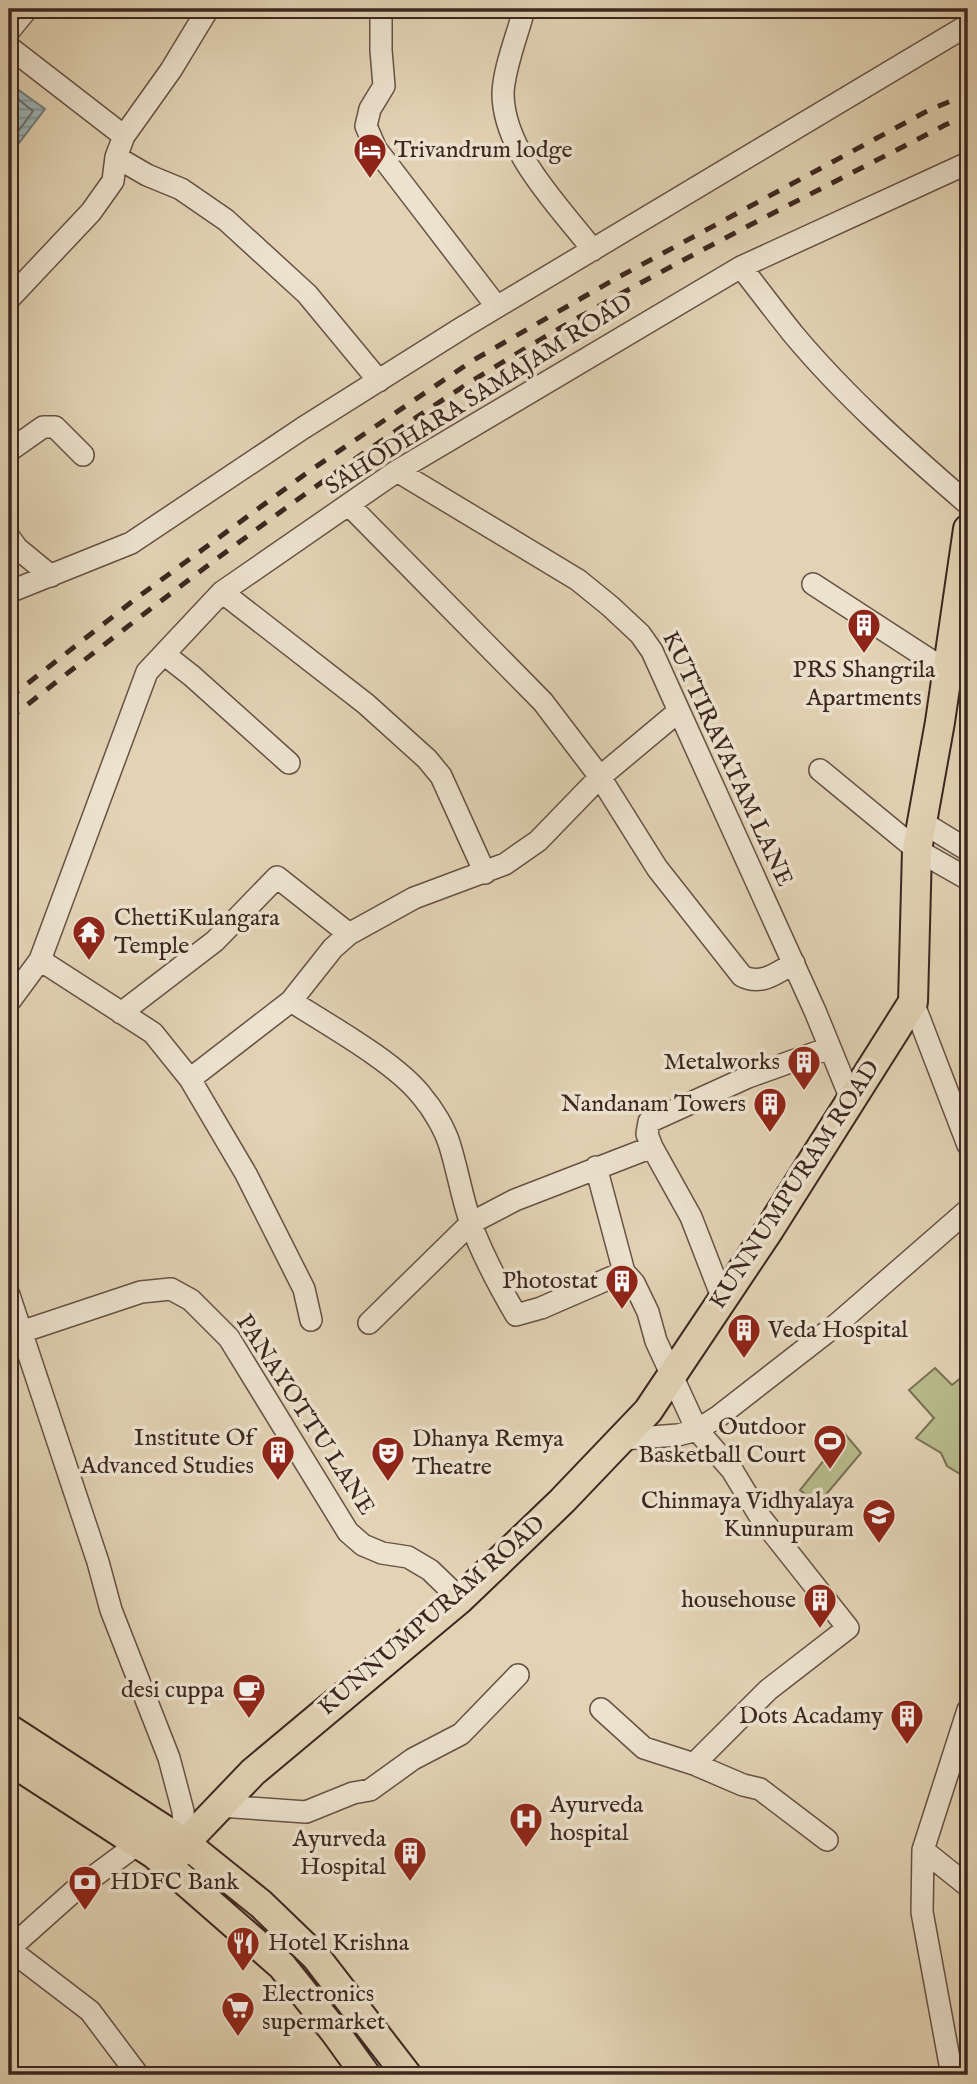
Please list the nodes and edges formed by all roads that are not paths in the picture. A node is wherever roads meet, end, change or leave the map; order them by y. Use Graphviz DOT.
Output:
graph roads {
  1 [pos="27,9"];
  2 [pos="208,9"];
  3 [pos="382,9"];
  4 [pos="524,9"];
  5 [pos="968,25"];
  6 [pos="9,31"];
  7 [pos="9,47"];
  8 [pos="124,136"];
  9 [pos="116,157"];
  10 [pos="968,163"];
  11 [pos="593,250"];
  12 [pos="741,267"];
  13 [pos="9,299"];
  14 [pos="497,307"];
  15 [pos="379,381"];
  16 [pos="9,451"];
  17 [pos="83,455"];
  18 [pos="397,471"];
  19 [pos="349,505"];
  20 [pos="968,505"];
  21 [pos="9,537"];
  22 [pos="967,545"];
  23 [pos="51,576"];
  24 [pos="813,584"];
  25 [pos="9,592"];
  26 [pos="222,592"];
  27 [pos="164,654"];
  28 [pos="947,671"];
  29 [pos="680,711"];
  30 [pos="289,763"];
  31 [pos="820,770"];
  32 [pos="600,777"];
  33 [pos="922,822"];
  34 [pos="968,846"];
  35 [pos="917,850"];
  36 [pos="485,873"];
  37 [pos="968,879"];
  38 [pos="349,934"];
  39 [pos="40,960"];
  40 [pos="794,963"];
  41 [pos="291,1001"];
  42 [pos="9,1002"];
  43 [pos="913,1002"];
  44 [pos="121,1013"];
  45 [pos="829,1048"];
  46 [pos="190,1079"];
  47 [pos="851,1099"];
  48 [pos="968,1145"];
  49 [pos="652,1147"];
  50 [pos="596,1167"];
  51 [pos="968,1210"];
  52 [pos="471,1223"];
  53 [pos="624,1272"];
  54 [pos="9,1295"];
  55 [pos="722,1297"];
  56 [pos="312,1320"];
  57 [pos="369,1323"];
  58 [pos="21,1332"];
  59 [pos="672,1377"];
  60 [pos="697,1430"];
  61 [pos="623,1439"];
  62 [pos="460,1599"];
  63 [pos="518,1675"];
  64 [pos="601,1709"];
  65 [pos="968,1710"];
  66 [pos="9,1729"];
  67 [pos="9,1760"];
  68 [pos="694,1764"];
  69 [pos="220,1806"];
  70 [pos="827,1840"];
  71 [pos="139,1843"];
  72 [pos="185,1843"];
  73 [pos="923,1850"];
  74 [pos="169,1867"];
  75 [pos="968,1886"];
  76 [pos="9,1949"];
  77 [pos="138,2075"];
  78 [pos="366,2075"];
  79 [pos="407,2075"];
  80 [pos="952,2075"];
  1 -- 6 [label="street"];
  2 -- 8 [label="street"];
  3 -- 14 [label="street"];
  4 -- 11 [label="street"];
  5 -- 11 [label="street"];
  7 -- 8 [label="street"];
  8 -- 9 [label="street"];
  9 -- 13 [label="street"];
  9 -- 15 [label="street"];
  10 -- 12 [label="street, SAHODHARA SAMAJAM ROAD"];
  11 -- 14 [label="street"];
  12 -- 18 [label="street, SAHODHARA SAMAJAM ROAD"];
  12 -- 20 [label="street"];
  14 -- 15 [label="street"];
  15 -- 23 [label="street"];
  16 -- 17 [label="street"];
  18 -- 19 [label="street, SAHODHARA SAMAJAM ROAD"];
  18 -- 29 [label="street, KUTTIRAVATAM LANE"];
  19 -- 26 [label="street, SAHODHARA SAMAJAM ROAD"];
  19 -- 32 [label="street"];
  21 -- 23 [label="street"];
  22 -- 28 [label="main road"];
  23 -- 25 [label="street"];
  24 -- 28 [label="street"];
  26 -- 27 [label="street, SAHODHARA SAMAJAM ROAD"];
  26 -- 36 [label="street"];
  27 -- 30 [label="street"];
  27 -- 39 [label="street, SAHODHARA SAMAJAM ROAD"];
  28 -- 33 [label="main road"];
  29 -- 32 [label="street"];
  29 -- 40 [label="street, KUTTIRAVATAM LANE"];
  31 -- 35 [label="street"];
  32 -- 36 [label="street"];
  32 -- 40 [label="street"];
  33 -- 34 [label="street"];
  33 -- 35 [label="main road"];
  35 -- 37 [label="street"];
  35 -- 43 [label="main road"];
  36 -- 38 [label="street"];
  38 -- 41 [label="street"];
  38 -- 44 [label="street"];
  39 -- 42 [label="street, SAHODHARA SAMAJAM ROAD"];
  39 -- 44 [label="street"];
  40 -- 45 [label="street, KUTTIRAVATAM LANE"];
  41 -- 46 [label="street"];
  41 -- 52 [label="street"];
  43 -- 47 [label="main road, KUNNUMPURAM ROAD"];
  43 -- 48 [label="street"];
  44 -- 46 [label="street"];
  45 -- 47 [label="street, KUTTIRAVATAM LANE"];
  45 -- 49 [label="street"];
  46 -- 56 [label="street"];
  47 -- 55 [label="main road, KUNNUMPURAM ROAD"];
  49 -- 50 [label="street"];
  49 -- 55 [label="street"];
  50 -- 52 [label="street"];
  50 -- 53 [label="street"];
  51 -- 60 [label="street"];
  52 -- 53 [label="street"];
  52 -- 57 [label="street"];
  53 -- 59 [label="street"];
  54 -- 58 [label="street"];
  55 -- 59 [label="main road, KUNNUMPURAM ROAD"];
  58 -- 62 [label="street, PANAYOTTU LANE"];
  58 -- 72 [label="street"];
  59 -- 60 [label="street"];
  59 -- 61 [label="main road, KUNNUMPURAM ROAD"];
  60 -- 61 [label="street"];
  60 -- 68 [label="street"];
  61 -- 62 [label="main road, KUNNUMPURAM ROAD"];
  62 -- 69 [label="main road, KUNNUMPURAM ROAD"];
  63 -- 69 [label="street"];
  64 -- 68 [label="street"];
  65 -- 73 [label="street"];
  66 -- 72 [label="main road"];
  67 -- 71 [label="main road"];
  68 -- 70 [label="street"];
  69 -- 72 [label="main road, KUNNUMPURAM ROAD"];
  71 -- 74 [label="main road"];
  71 -- 76 [label="street"];
  72 -- 74 [label="main road, KUNNUMPURAM ROAD"];
  72 -- 79 [label="main road"];
  73 -- 75 [label="street"];
  73 -- 80 [label="street"];
  74 -- 78 [label="main road"];
  76 -- 77 [label="street"];
}
